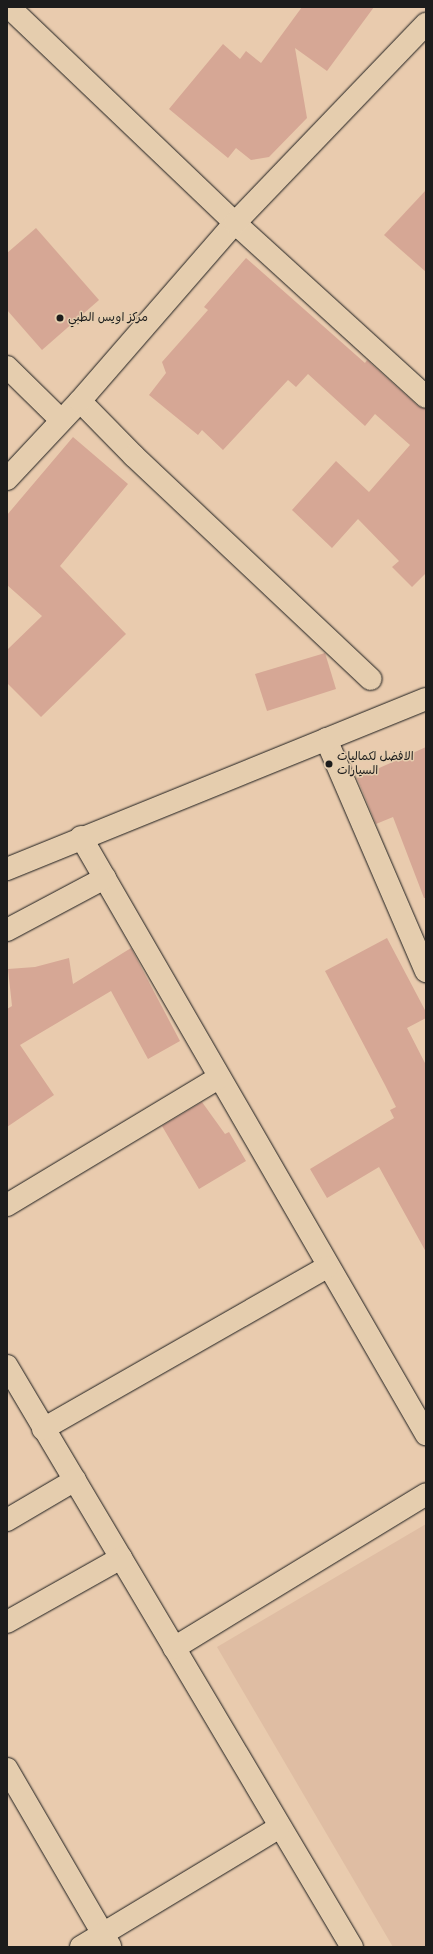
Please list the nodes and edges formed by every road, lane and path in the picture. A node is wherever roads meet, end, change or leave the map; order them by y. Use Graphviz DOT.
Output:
graph roads {
  1 [pos="9,7"];
  2 [pos="426,24"];
  3 [pos="235,223"];
  4 [pos="7,367"];
  5 [pos="426,397"];
  6 [pos="80,401"];
  7 [pos="61,420"];
  8 [pos="7,479"];
  9 [pos="371,679"];
  10 [pos="426,699"];
  11 [pos="326,739"];
  12 [pos="82,836"];
  13 [pos="7,869"];
  14 [pos="105,878"];
  15 [pos="7,930"];
  16 [pos="426,971"];
  17 [pos="218,1078"];
  18 [pos="7,1205"];
  19 [pos="327,1267"];
  20 [pos="7,1366"];
  21 [pos="424,1425"];
  22 [pos="43,1429"];
  23 [pos="75,1480"];
  24 [pos="426,1494"];
  25 [pos="7,1520"];
  26 [pos="121,1558"];
  27 [pos="7,1622"];
  28 [pos="174,1648"];
  29 [pos="7,1769"];
  30 [pos="278,1828"];
  31 [pos="107,1940"];
  32 [pos="81,1947"];
  33 [pos="352,1947"];
  1 -- 3 [label="street"];
  2 -- 3 [label="street"];
  3 -- 5 [label="street"];
  3 -- 6 [label="street"];
  4 -- 7 [label="street"];
  6 -- 7 [label="street"];
  6 -- 9 [label="street"];
  7 -- 8 [label="street"];
  10 -- 11 [label="street"];
  11 -- 12 [label="street"];
  11 -- 16 [label="street"];
  12 -- 13 [label="street"];
  12 -- 14 [label="street"];
  14 -- 15 [label="street"];
  14 -- 17 [label="street"];
  17 -- 18 [label="street"];
  17 -- 19 [label="street"];
  19 -- 21 [label="street"];
  19 -- 22 [label="street"];
  20 -- 22 [label="street"];
  22 -- 23 [label="street"];
  23 -- 25 [label="street"];
  23 -- 26 [label="street"];
  24 -- 28 [label="street"];
  26 -- 27 [label="street"];
  26 -- 28 [label="street"];
  28 -- 30 [label="street"];
  29 -- 31 [label="street"];
  30 -- 31 [label="street"];
  30 -- 33 [label="street"];
  31 -- 32 [label="street"];
}
